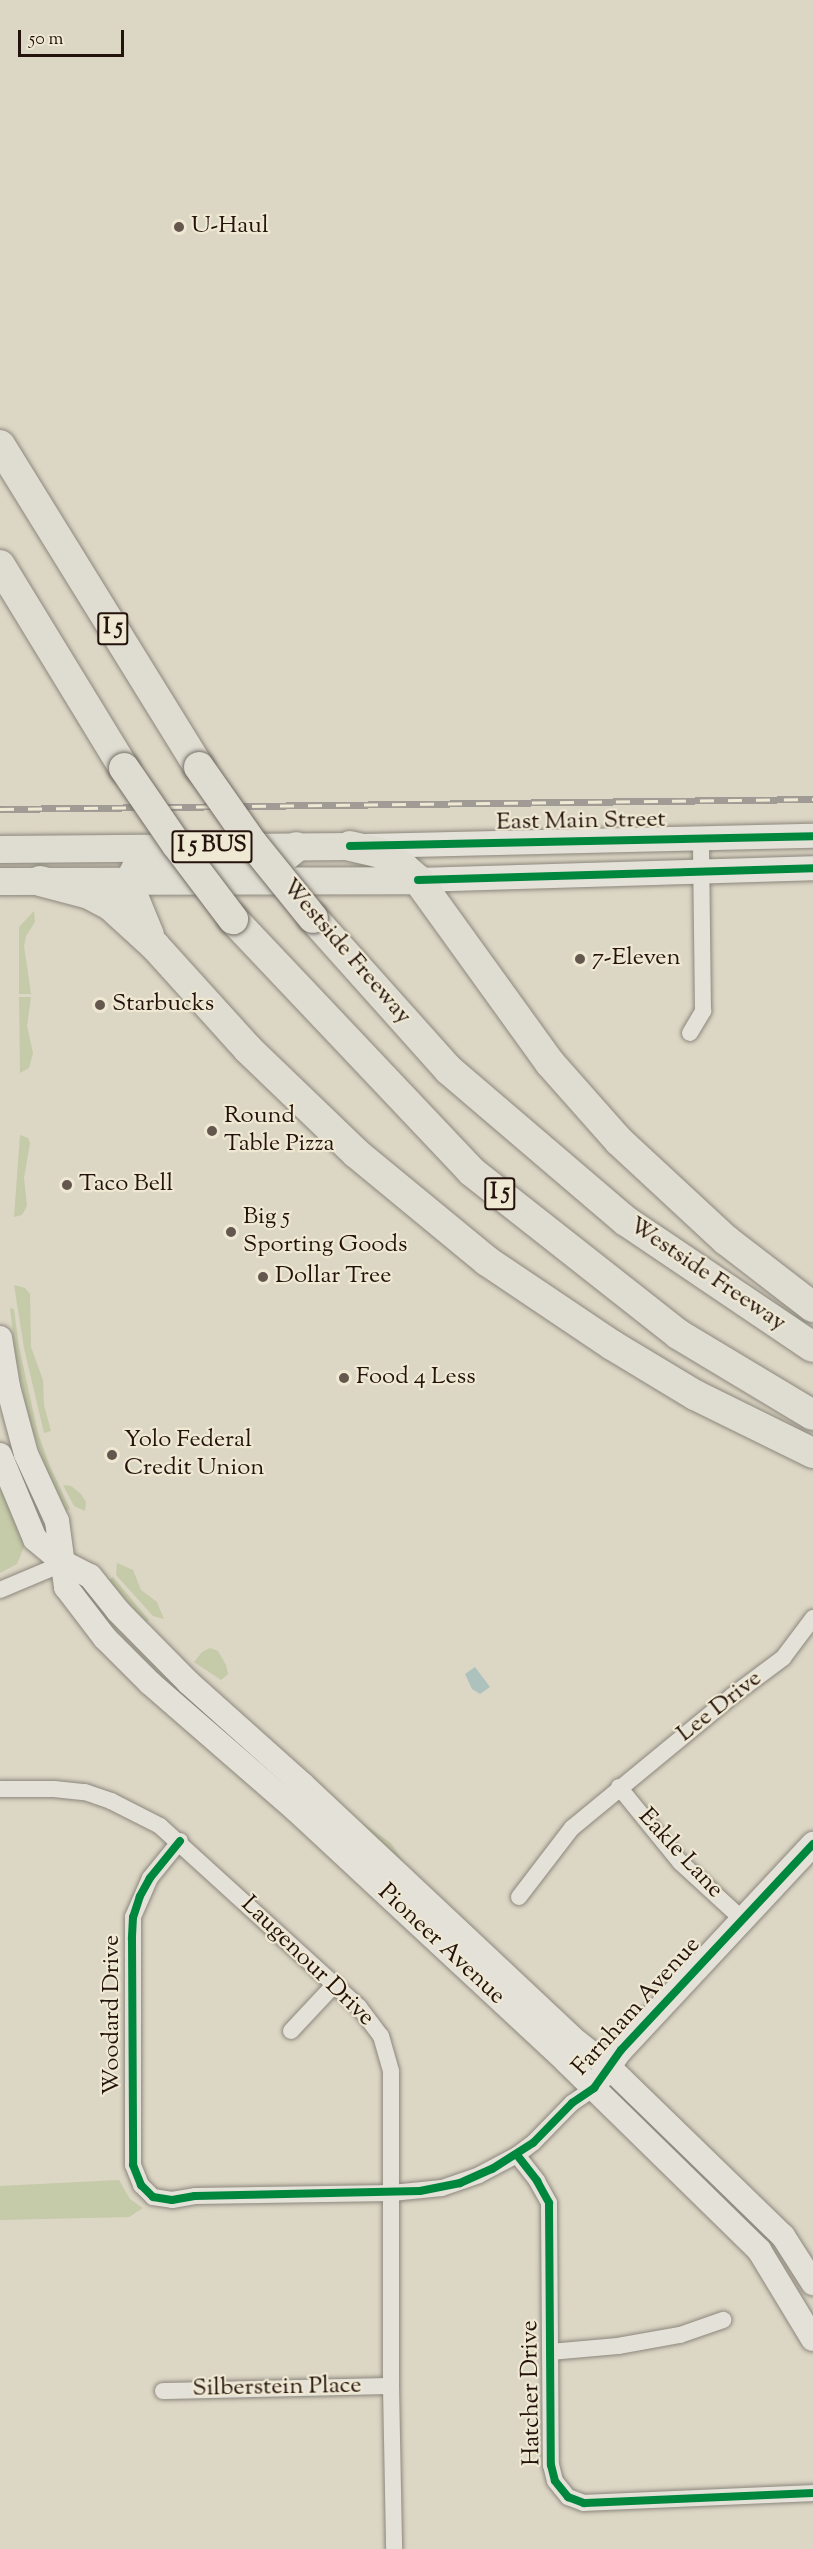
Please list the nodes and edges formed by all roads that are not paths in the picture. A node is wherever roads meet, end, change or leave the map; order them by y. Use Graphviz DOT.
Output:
graph roads {
  1 [pos="0,446"];
  2 [pos="0,565"];
  3 [pos="813,836"];
  4 [pos="701,839"];
  5 [pos="350,846"];
  6 [pos="296,847"];
  7 [pos="0,849"];
  8 [pos="813,868"];
  9 [pos="702,873"];
  10 [pos="418,880"];
  11 [pos="0,881"];
  12 [pos="40,881"];
  13 [pos="130,881"];
  14 [pos="155,946"];
  15 [pos="690,1033"];
  16 [pos="813,1306"];
  17 [pos="0,1338"];
  18 [pos="813,1347"];
  19 [pos="813,1415"];
  20 [pos="813,1453"];
  21 [pos="0,1455"];
  22 [pos="64,1563"];
  23 [pos="0,1590"];
  24 [pos="813,1618"];
  25 [pos="180,1709"];
  26 [pos="303,1785"];
  27 [pos="619,1787"];
  28 [pos="0,1790"];
  29 [pos="180,1841"];
  30 [pos="813,1844"];
  31 [pos="519,1897"];
  32 [pos="742,1919"];
  33 [pos="335,1984"];
  34 [pos="291,2031"];
  35 [pos="609,2067"];
  36 [pos="594,2088"];
  37 [pos="517,2155"];
  38 [pos="392,2193"];
  39 [pos="153,2197"];
  40 [pos="813,2283"];
  41 [pos="723,2320"];
  42 [pos="813,2339"];
  43 [pos="550,2352"];
  44 [pos="391,2386"];
  45 [pos="163,2391"];
  46 [pos="813,2493"];
  47 [pos="394,2549"];
  1 -- 18 [label="highway, Westside Freeway / I 5, bridge"];
  2 -- 19 [label="highway, I 5, bridge"];
  3 -- 4 [label="main road, East Main Street"];
  4 -- 5 [label="main road, East Main Street"];
  4 -- 9 [label="street"];
  5 -- 6 [label="main road, East Main Street / I 5 BUS"];
  5 -- 10 [label="highway"];
  6 -- 7 [label="main road, East Main Street / I 5 BUS"];
  6 -- 13 [label="highway"];
  8 -- 9 [label="main road"];
  9 -- 10 [label="main road"];
  9 -- 15 [label="street"];
  10 -- 13 [label="main road"];
  10 -- 16 [label="highway"];
  11 -- 12 [label="main road"];
  12 -- 13 [label="main road"];
  12 -- 14 [label="highway"];
  13 -- 14 [label="highway"];
  14 -- 20 [label="highway"];
  17 -- 22 [label="main road, Pioneer Avenue"];
  21 -- 22 [label="main road, Pioneer Avenue"];
  22 -- 23 [label="street"];
  22 -- 25 [label="main road, Pioneer Avenue"];
  22 -- 26 [label="main road, Pioneer Avenue"];
  24 -- 27 [label="street, Lee Drive"];
  25 -- 26 [label="main road"];
  25 -- 36 [label="main road, Pioneer Avenue"];
  26 -- 35 [label="main road, Pioneer Avenue"];
  27 -- 31 [label="street, Lee Drive"];
  27 -- 32 [label="street, Eakle Lane"];
  28 -- 29 [label="street, Laugenour Drive"];
  29 -- 33 [label="street, Laugenour Drive"];
  29 -- 39 [label="street, Woodard Drive"];
  30 -- 32 [label="main road, Farnham Avenue"];
  32 -- 35 [label="main road, Farnham Avenue"];
  33 -- 34 [label="street"];
  33 -- 38 [label="street, Laugenour Drive"];
  35 -- 36 [label="main road, Farnham Avenue"];
  35 -- 40 [label="main road, Pioneer Avenue"];
  36 -- 37 [label="street, Farnham Avenue"];
  36 -- 42 [label="main road, Pioneer Avenue"];
  37 -- 38 [label="street, Farnham Avenue"];
  37 -- 43 [label="street, Hatcher Drive"];
  38 -- 39 [label="street, Farnham Avenue"];
  38 -- 44 [label="street, Laugenour Drive"];
  41 -- 43 [label="street"];
  43 -- 46 [label="street, Hatcher Drive"];
  44 -- 45 [label="street, Silberstein Place"];
  44 -- 47 [label="street, Laugenour Drive"];
}
